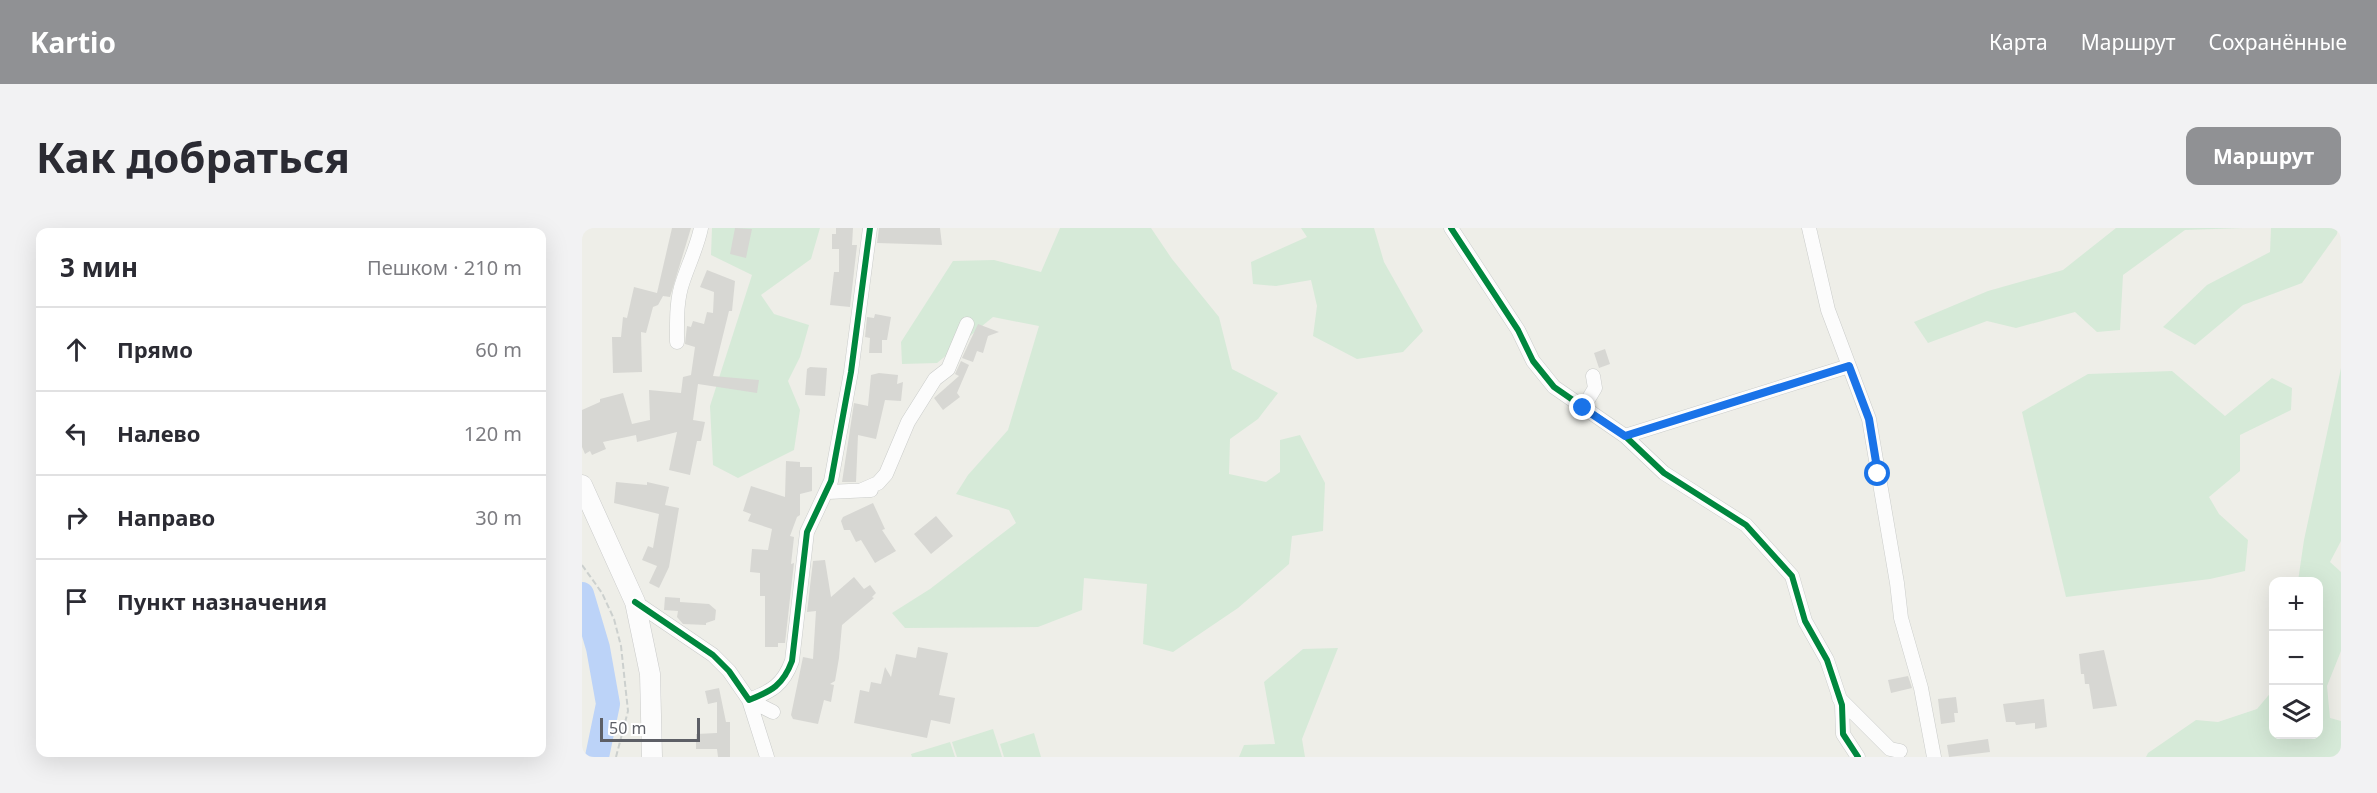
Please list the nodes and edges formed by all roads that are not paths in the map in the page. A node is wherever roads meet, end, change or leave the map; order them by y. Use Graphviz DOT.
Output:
graph roads {
  1 [pos="701,228"];
  2 [pos="870,228"];
  3 [pos="1451,228"];
  4 [pos="1809,228"];
  5 [pos="968,324"];
  6 [pos="677,342"];
  7 [pos="1849,366"];
  8 [pos="1593,376"];
  9 [pos="1583,408"];
  10 [pos="1625,436"];
  11 [pos="582,485"];
  12 [pos="862,490"];
  13 [pos="882,491"];
  14 [pos="828,492"];
  15 [pos="635,602"];
  16 [pos="1839,698"];
  17 [pos="749,700"];
  18 [pos="774,712"];
  19 [pos="1900,751"];
  20 [pos="652,757"];
  21 [pos="767,757"];
  22 [pos="1858,757"];
  23 [pos="1935,757"];
  1 -- 6 [label="street"];
  2 -- 14 [label="street"];
  3 -- 9 [label="street"];
  4 -- 7 [label="street"];
  5 -- 12 [label="street"];
  7 -- 10 [label="street"];
  7 -- 23 [label="street"];
  8 -- 9 [label="street"];
  9 -- 10 [label="street"];
  10 -- 16 [label="street"];
  11 -- 15 [label="street"];
  12 -- 13 [label="street"];
  12 -- 14 [label="street"];
  14 -- 17 [label="street"];
  15 -- 17 [label="street"];
  15 -- 20 [label="street"];
  16 -- 19 [label="street"];
  16 -- 22 [label="street"];
  17 -- 18 [label="street"];
  17 -- 21 [label="street"];
}
